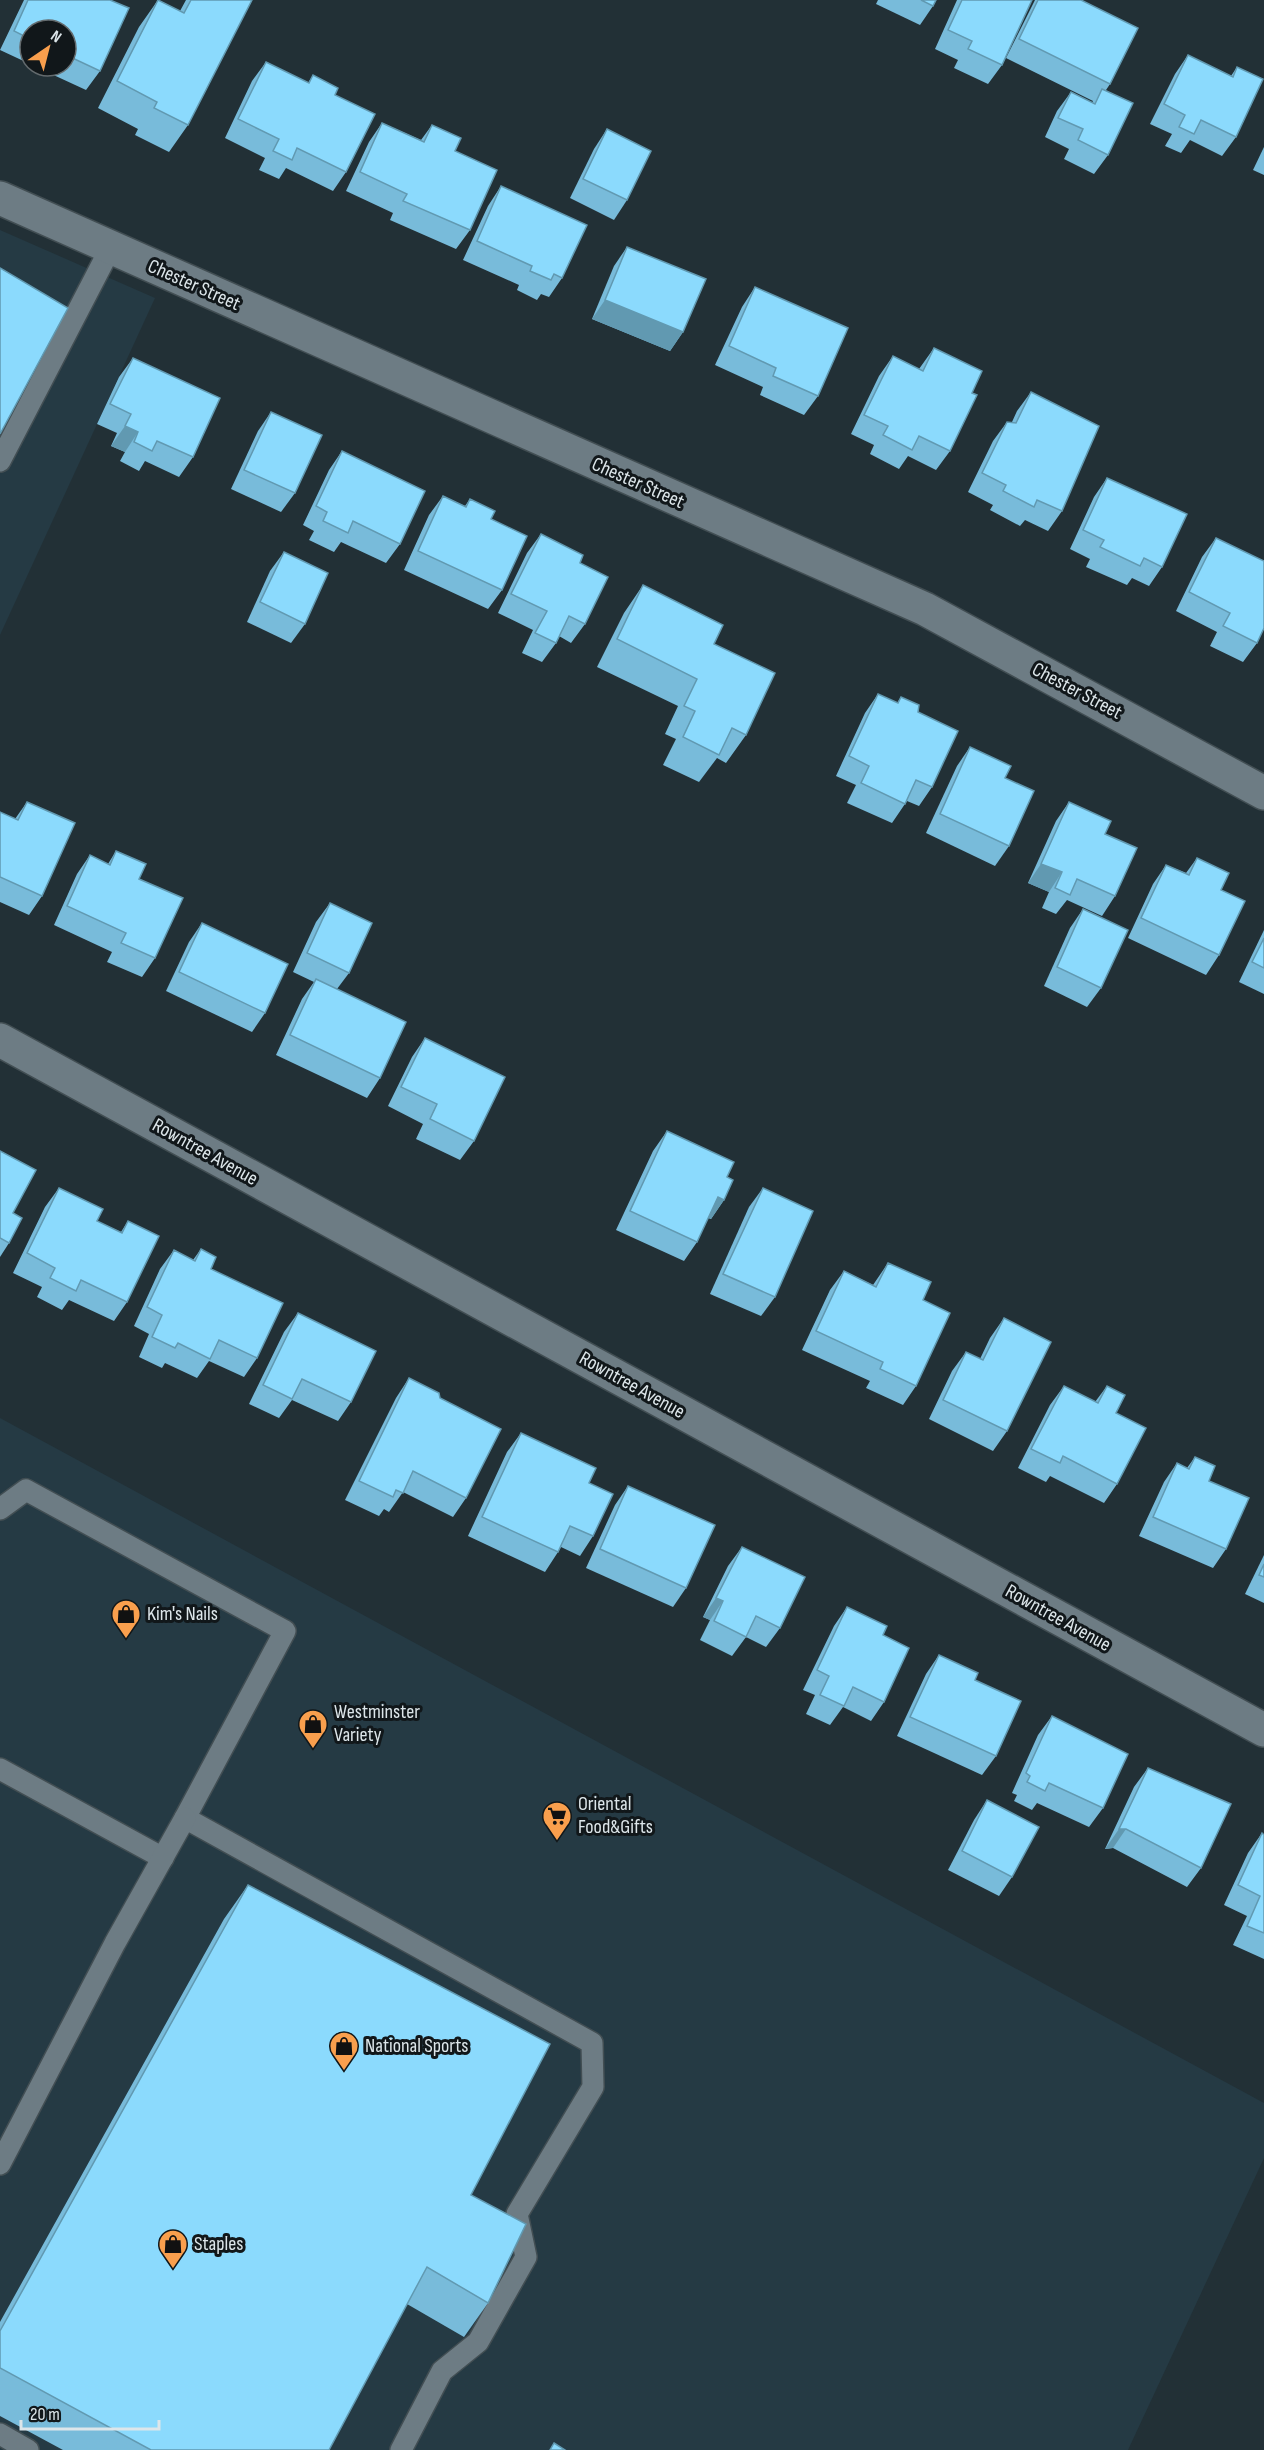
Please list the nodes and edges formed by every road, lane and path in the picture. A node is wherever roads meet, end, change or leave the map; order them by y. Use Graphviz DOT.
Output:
graph roads {
  1 [pos="0,198"];
  2 [pos="111,248"];
  3 [pos="0,461"];
  4 [pos="1264,793"];
  5 [pos="0,1040"];
  6 [pos="0,1509"];
  7 [pos="1264,1730"];
  8 [pos="0,1769"];
  9 [pos="185,1818"];
  10 [pos="163,1857"];
  11 [pos="0,2164"];
  12 [pos="0,2434"];
  13 [pos="28,2450"];
  14 [pos="401,2450"];
  1 -- 2 [label="street, Chester Street"];
  2 -- 3 [label="lane"];
  2 -- 4 [label="street, Chester Street"];
  5 -- 7 [label="street, Rowntree Avenue"];
  6 -- 9 [label="lane"];
  8 -- 10 [label="lane"];
  9 -- 10 [label="lane"];
  9 -- 14 [label="lane"];
  10 -- 11 [label="lane"];
  12 -- 13 [label="lane"];
}
